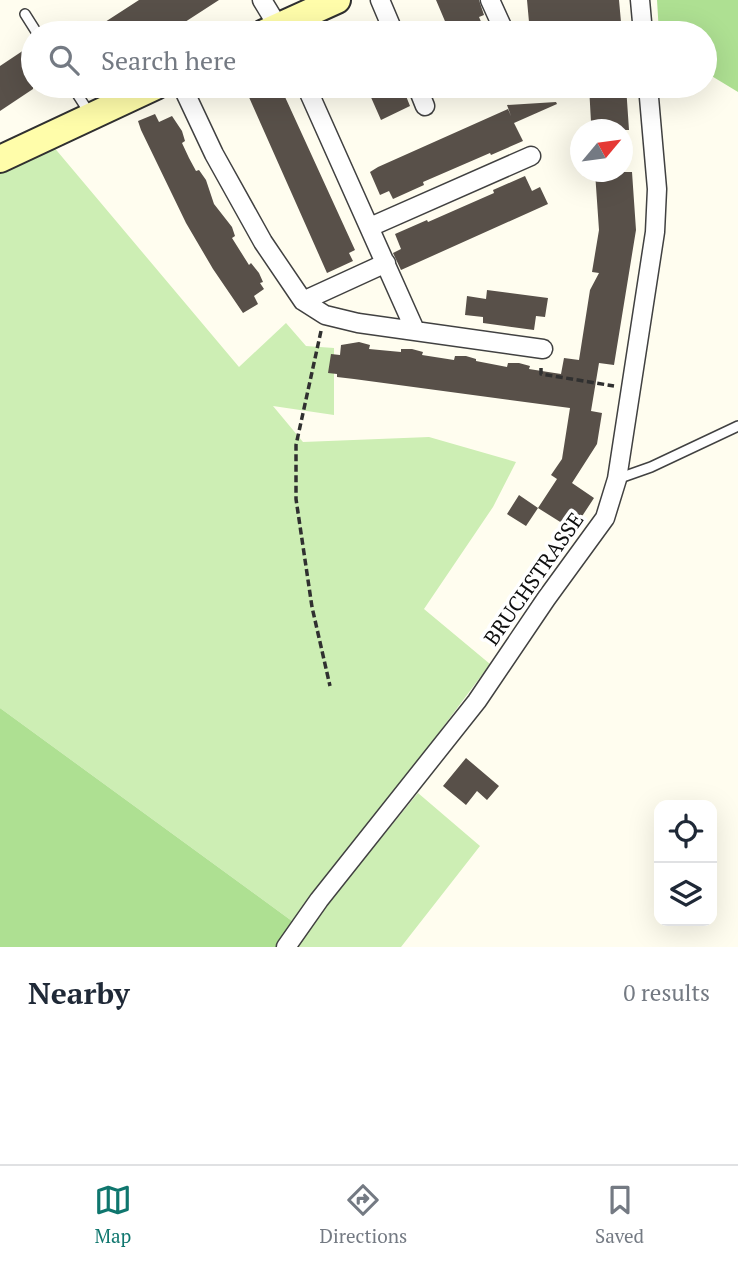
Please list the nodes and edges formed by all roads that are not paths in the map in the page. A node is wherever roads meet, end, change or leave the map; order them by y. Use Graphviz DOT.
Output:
graph roads {
  1 [pos="262,0"];
  2 [pos="337,0"];
  3 [pos="380,0"];
  4 [pos="490,0"];
  5 [pos="640,0"];
  6 [pos="25,14"];
  7 [pos="29,21"];
  8 [pos="271,21"];
  9 [pos="295,21"];
  10 [pos="389,21"];
  11 [pos="500,21"];
  12 [pos="642,21"];
  13 [pos="80,98"];
  14 [pos="132,98"];
  15 [pos="188,98"];
  16 [pos="311,98"];
  17 [pos="422,98"];
  18 [pos="649,98"];
  19 [pos="425,106"];
  20 [pos="93,118"];
  21 [pos="531,156"];
  22 [pos="0,159"];
  23 [pos="370,227"];
  24 [pos="386,263"];
  25 [pos="303,301"];
  26 [pos="415,331"];
  27 [pos="543,349"];
  28 [pos="738,426"];
  29 [pos="617,479"];
  30 [pos="286,947"];
  1 -- 8 [label="street"];
  2 -- 9 [label="street"];
  3 -- 10 [label="street"];
  4 -- 11 [label="street"];
  5 -- 12 [label="street"];
  6 -- 7 [label="lane"];
  13 -- 20 [label="lane"];
  14 -- 20 [label="street"];
  15 -- 25 [label="street"];
  16 -- 23 [label="street"];
  17 -- 19 [label="street"];
  18 -- 29 [label="street, BRUCHSTRASSE"];
  20 -- 22 [label="street"];
  21 -- 23 [label="street"];
  23 -- 24 [label="street"];
  24 -- 25 [label="street"];
  24 -- 26 [label="street"];
  25 -- 26 [label="street"];
  26 -- 27 [label="street"];
  28 -- 29 [label="lane"];
  29 -- 30 [label="street, BRUCHSTRASSE"];
}
